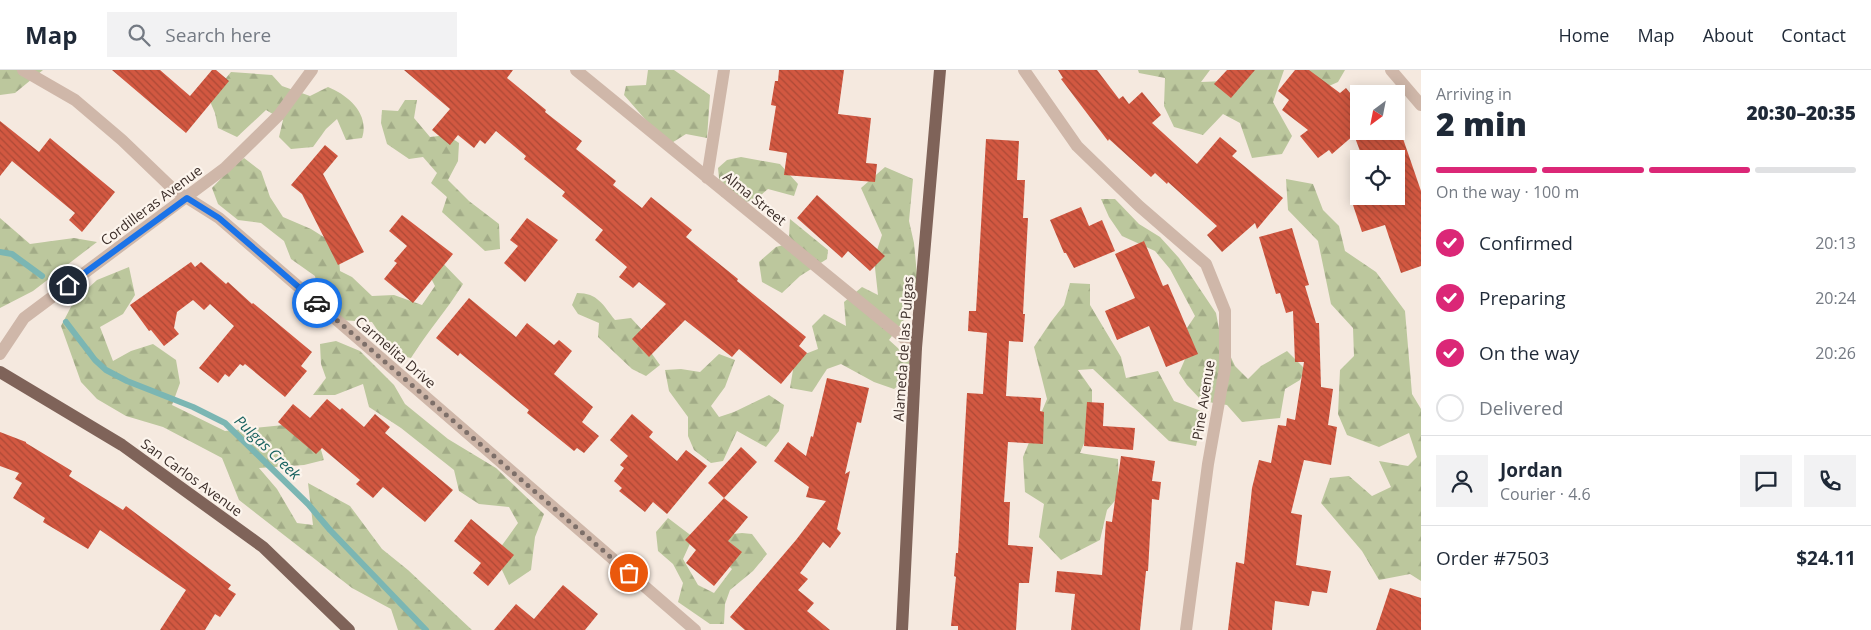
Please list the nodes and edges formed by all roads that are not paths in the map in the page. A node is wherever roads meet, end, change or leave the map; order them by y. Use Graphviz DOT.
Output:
graph roads {
  1 [pos="23,70"];
  2 [pos="312,70"];
  3 [pos="576,70"];
  4 [pos="724,70"];
  5 [pos="940,70"];
  6 [pos="1024,70"];
  7 [pos="1391,70"];
  8 [pos="1421,105"];
  9 [pos="707,178"];
  10 [pos="187,198"];
  11 [pos="916,348"];
  12 [pos="0,354"];
  13 [pos="0,372"];
  14 [pos="349,630"];
  15 [pos="695,630"];
  16 [pos="902,630"];
  17 [pos="1186,630"];
  1 -- 10 [label="street, Carmelita Drive"];
  2 -- 10 [label="street, Cordilleras Avenue"];
  3 -- 9 [label="street, Alma Street"];
  4 -- 9 [label="street"];
  5 -- 11 [label="main road, Alameda de las Pulgas"];
  6 -- 17 [label="street, Pine Avenue"];
  7 -- 8 [label="street"];
  9 -- 11 [label="street, Alma Street"];
  10 -- 12 [label="street, Cordilleras Avenue"];
  10 -- 15 [label="street, Carmelita Drive"];
  11 -- 16 [label="main road, Alameda de las Pulgas"];
  13 -- 14 [label="main road, San Carlos Avenue"];
}
